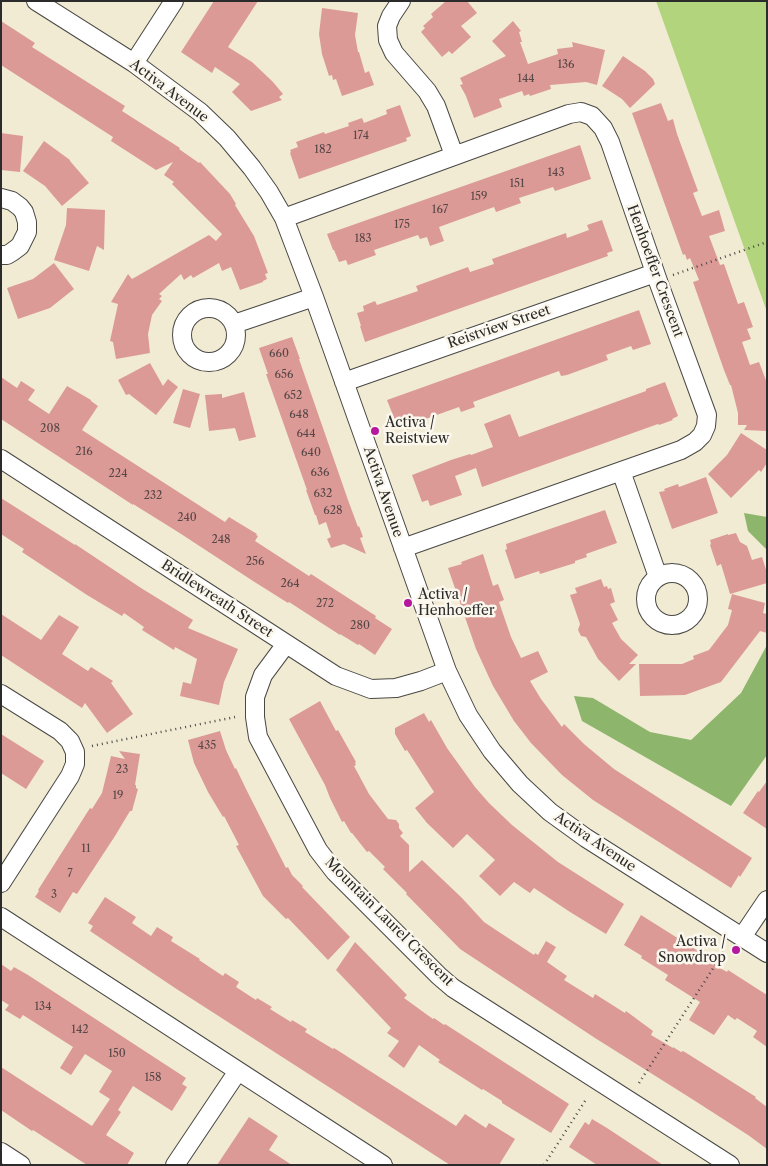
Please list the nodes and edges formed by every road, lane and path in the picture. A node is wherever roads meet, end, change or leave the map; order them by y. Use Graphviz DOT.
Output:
graph roads {
  1 [pos="36,1"];
  2 [pos="174,1"];
  3 [pos="402,1"];
  4 [pos="134,63"];
  5 [pos="454,156"];
  6 [pos="1,198"];
  7 [pos="284,218"];
  8 [pos="767,242"];
  9 [pos="1,255"];
  10 [pos="656,277"];
  11 [pos="314,297"];
  12 [pos="234,324"];
  13 [pos="344,382"];
  14 [pos="1,459"];
  15 [pos="621,472"];
  16 [pos="403,548"];
  17 [pos="658,577"];
  18 [pos="286,644"];
  19 [pos="447,671"];
  20 [pos="1,694"];
  21 [pos="235,717"];
  22 [pos="92,746"];
  23 [pos="1,883"];
  24 [pos="767,900"];
  25 [pos="1,917"];
  26 [pos="742,936"];
  27 [pos="725,950"];
  28 [pos="767,953"];
  29 [pos="238,1070"];
  30 [pos="639,1083"];
  31 [pos="587,1098"];
  32 [pos="1,1152"];
  33 [pos="21,1165"];
  34 [pos="175,1165"];
  35 [pos="383,1165"];
  36 [pos="544,1165"];
  37 [pos="730,1165"];
  1 -- 4 [label="street, Activa Avenue"];
  2 -- 4 [label="street"];
  3 -- 5 [label="street"];
  4 -- 7 [label="street, Activa Avenue"];
  5 -- 7 [label="street, Henhoeffer Crescent"];
  5 -- 10 [label="street, Henhoeffer Crescent"];
  6 -- 9 [label="street"];
  7 -- 11 [label="street, Activa Avenue"];
  8 -- 10 [label="path"];
  10 -- 13 [label="street, Reistview Street"];
  10 -- 15 [label="street, Henhoeffer Crescent"];
  11 -- 12 [label="street"];
  11 -- 13 [label="street, Activa Avenue"];
  13 -- 16 [label="street, Activa Avenue"];
  14 -- 18 [label="street, Bridlewreath Street"];
  15 -- 16 [label="street, Henhoeffer Crescent"];
  15 -- 17 [label="street"];
  16 -- 19 [label="street, Activa Avenue"];
  18 -- 19 [label="street, Bridlewreath Street"];
  18 -- 37 [label="street, Mountain Laurel Crescent"];
  19 -- 26 [label="street, Activa Avenue"];
  20 -- 23 [label="street"];
  21 -- 22 [label="path"];
  24 -- 26 [label="street"];
  25 -- 29 [label="street"];
  26 -- 28 [label="street, Activa Avenue"];
  27 -- 30 [label="path"];
  29 -- 34 [label="street"];
  29 -- 35 [label="street"];
  31 -- 36 [label="path"];
  32 -- 33 [label="street"];
}
